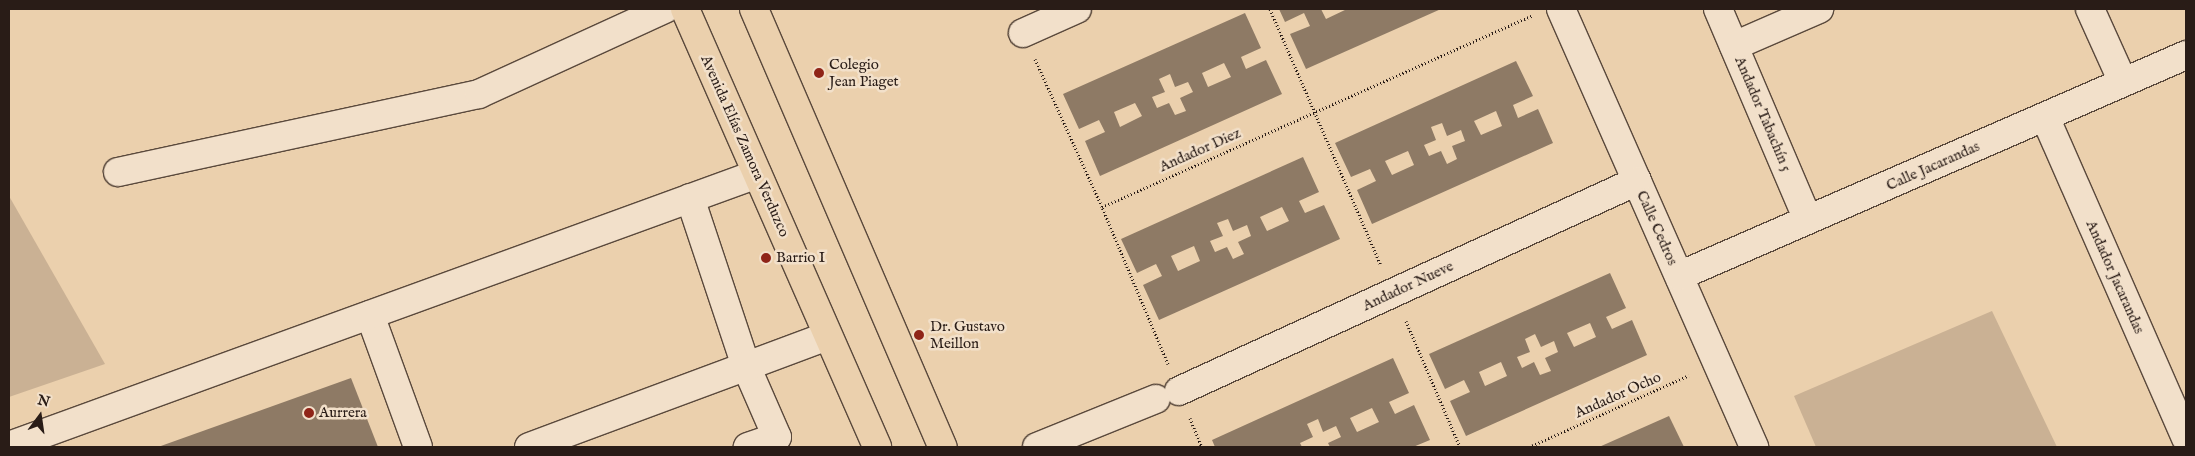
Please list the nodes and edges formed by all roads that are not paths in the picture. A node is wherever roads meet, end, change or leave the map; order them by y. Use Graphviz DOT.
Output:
graph roads {
  1 [pos="665,9"];
  2 [pos="685,9"];
  3 [pos="754,9"];
  4 [pos="1077,9"];
  5 [pos="1718,9"];
  6 [pos="1819,9"];
  7 [pos="2090,9"];
  8 [pos="1549,11"];
  9 [pos="1023,33"];
  10 [pos="1734,46"];
  11 [pos="2186,55"];
  12 [pos="2123,82"];
  13 [pos="2045,117"];
  14 [pos="118,172"];
  15 [pos="757,174"];
  16 [pos="1637,181"];
  17 [pos="690,198"];
  18 [pos="1808,220"];
  19 [pos="1679,276"];
  20 [pos="370,315"];
  21 [pos="827,336"];
  22 [pos="746,366"];
  23 [pos="2186,438"];
  24 [pos="9,446"];
  25 [pos="418,447"];
  26 [pos="529,447"];
  27 [pos="748,447"];
  28 [pos="877,447"];
  29 [pos="943,447"];
  30 [pos="1037,447"];
  31 [pos="1754,447"];
  1 -- 14 [label="street"];
  2 -- 15 [label="main road, Avenida Elías Zamora Verduzco"];
  3 -- 29 [label="main road"];
  4 -- 9 [label="street"];
  5 -- 10 [label="street, Andador Tabachín 5"];
  6 -- 10 [label="street"];
  7 -- 12 [label="street"];
  8 -- 16 [label="street, Calle Cedros"];
  10 -- 18 [label="street, Andador Tabachín 5"];
  11 -- 12 [label="street, Calle Jacarandas"];
  12 -- 13 [label="street, Calle Jacarandas"];
  13 -- 18 [label="street, Calle Jacarandas"];
  13 -- 23 [label="street, Andador Jacarandas"];
  15 -- 17 [label="street"];
  15 -- 21 [label="main road, Avenida Elías Zamora Verduzco"];
  16 -- 19 [label="street, Calle Cedros"];
  16 -- 30 [label="street, Andador Nueve"];
  17 -- 20 [label="street"];
  17 -- 22 [label="street"];
  18 -- 19 [label="street, Calle Jacarandas"];
  19 -- 31 [label="street, Calle Cedros"];
  20 -- 24 [label="street"];
  20 -- 25 [label="street"];
  21 -- 22 [label="street"];
  21 -- 28 [label="main road, Avenida Elías Zamora Verduzco"];
  22 -- 26 [label="street"];
  22 -- 27 [label="street"];
}
